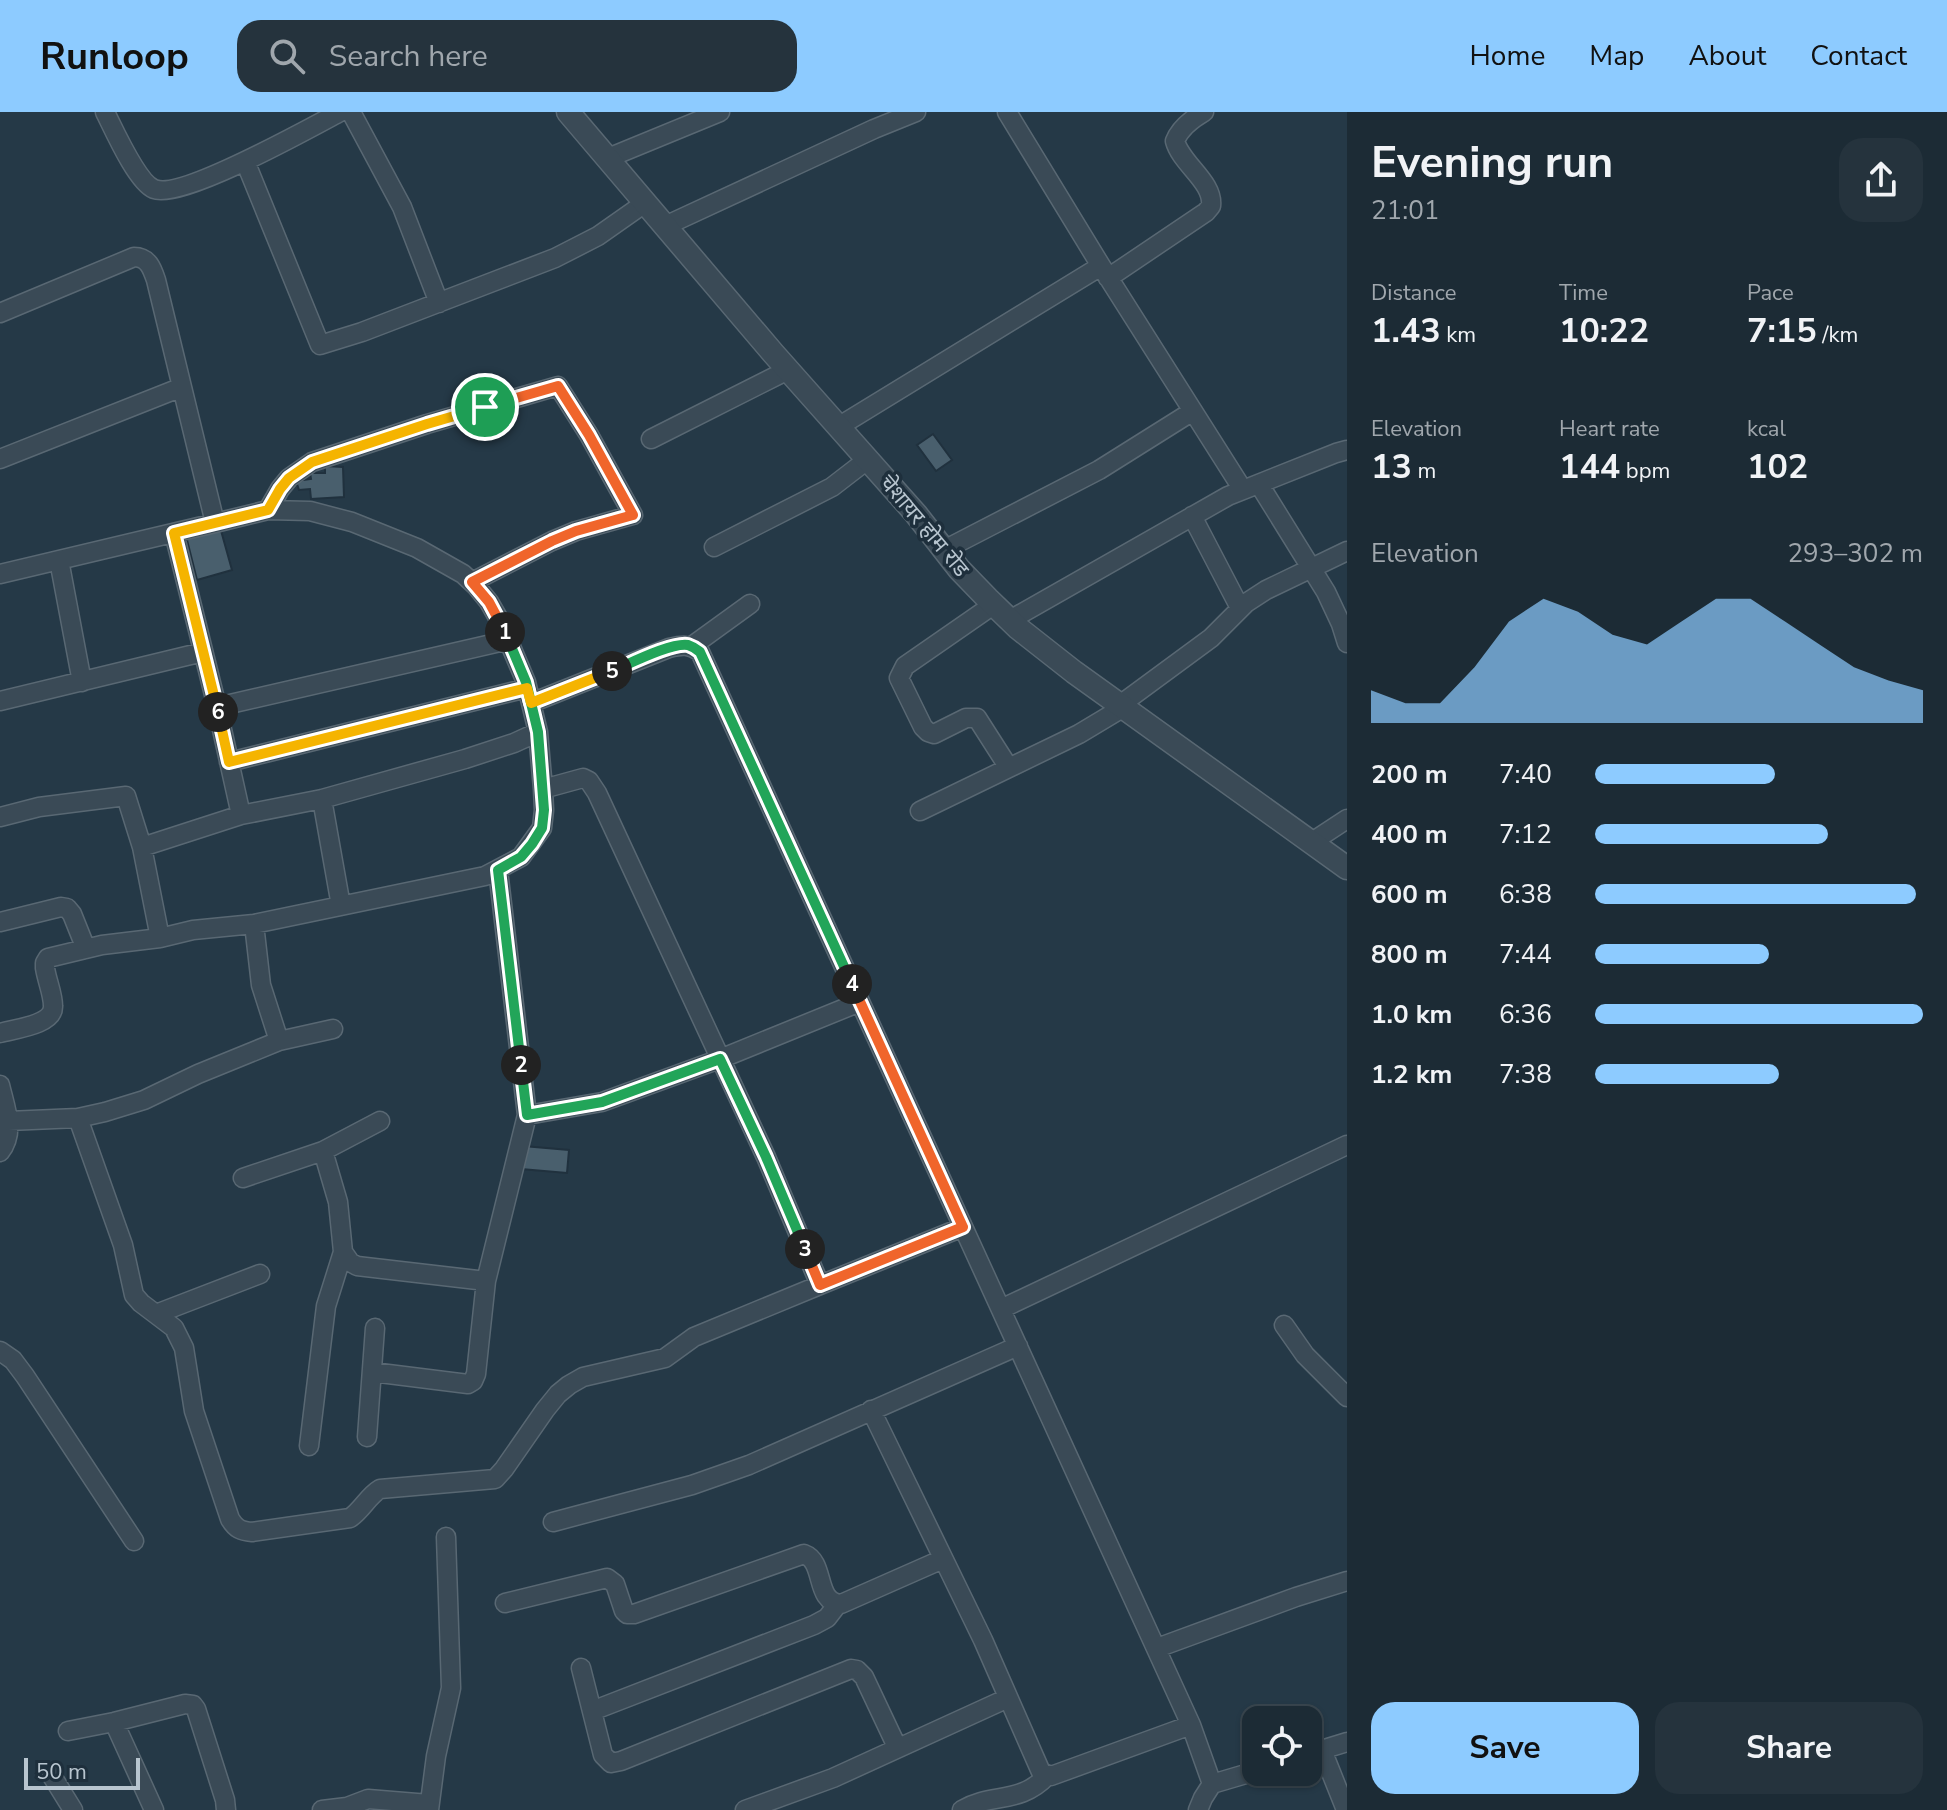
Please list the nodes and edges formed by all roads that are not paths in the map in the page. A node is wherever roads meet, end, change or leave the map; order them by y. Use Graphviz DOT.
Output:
graph roads {
  1 [pos="105,112"];
  2 [pos="340,112"];
  3 [pos="351,112"];
  4 [pos="568,112"];
  5 [pos="720,112"];
  6 [pos="916,112"];
  7 [pos="1007,112"];
  8 [pos="1194,114"];
  9 [pos="608,158"];
  10 [pos="245,161"];
  11 [pos="645,203"];
  12 [pos="665,226"];
  13 [pos="1105,272"];
  14 [pos="439,303"];
  15 [pos="0,313"];
  16 [pos="788,370"];
  17 [pos="182,387"];
  18 [pos="1193,411"];
  19 [pos="838,427"];
  20 [pos="651,439"];
  21 [pos="1347,450"];
  22 [pos="0,459"];
  23 [pos="867,460"];
  24 [pos="1251,487"];
  25 [pos="268,510"];
  26 [pos="1192,516"];
  27 [pos="215,523"];
  28 [pos="174,533"];
  29 [pos="714,547"];
  30 [pos="944,550"];
  31 [pos="1347,551"];
  32 [pos="59,560"];
  33 [pos="1310,569"];
  34 [pos="0,574"];
  35 [pos="472,582"];
  36 [pos="750,604"];
  37 [pos="1240,608"];
  38 [pos="1002,612"];
  39 [pos="509,640"];
  40 [pos="1347,643"];
  41 [pos="692,646"];
  42 [pos="203,652"];
  43 [pos="82,682"];
  44 [pos="529,696"];
  45 [pos="0,701"];
  46 [pos="1122,706"];
  47 [pos="217,707"];
  48 [pos="538,732"];
  49 [pos="229,762"];
  50 [pos="1009,768"];
  51 [pos="543,789"];
  52 [pos="322,799"];
  53 [pos="920,811"];
  54 [pos="241,815"];
  55 [pos="0,817"];
  56 [pos="1347,819"];
  57 [pos="1312,842"];
  58 [pos="142,847"];
  59 [pos="1347,868"];
  60 [pos="498,870"];
  61 [pos="341,906"];
  62 [pos="0,922"];
  63 [pos="254,924"];
  64 [pos="160,938"];
  65 [pos="86,949"];
  66 [pos="860,1002"];
  67 [pos="333,1029"];
  68 [pos="0,1033"];
  69 [pos="279,1041"];
  70 [pos="720,1059"];
  71 [pos="0,1085"];
  72 [pos="527,1115"];
  73 [pos="78,1118"];
  74 [pos="8,1121"];
  75 [pos="380,1121"];
  76 [pos="1347,1145"];
  77 [pos="323,1151"];
  78 [pos="0,1152"];
  79 [pos="243,1178"];
  80 [pos="963,1227"];
  81 [pos="343,1252"];
  82 [pos="260,1274"];
  83 [pos="486,1281"];
  84 [pos="820,1285"];
  85 [pos="1001,1309"];
  86 [pos="156,1314"];
  87 [pos="1284,1325"];
  88 [pos="375,1328"];
  89 [pos="1018,1346"];
  90 [pos="0,1351"];
  91 [pos="372,1372"];
  92 [pos="1347,1397"];
  93 [pos="871,1410"];
  94 [pos="367,1437"];
  95 [pos="309,1446"];
  96 [pos="553,1522"];
  97 [pos="446,1537"];
  98 [pos="134,1541"];
  99 [pos="943,1559"];
  100 [pos="1347,1581"];
  101 [pos="505,1603"];
  102 [pos="837,1605"];
  103 [pos="1157,1648"];
  104 [pos="581,1668"];
  105 [pos="1008,1698"];
  106 [pos="592,1711"];
  107 [pos="114,1722"];
  108 [pos="1191,1725"];
  109 [pos="68,1731"];
  110 [pos="1347,1742"];
  111 [pos="897,1747"];
  112 [pos="1322,1750"];
  113 [pos="1322,1765"];
  114 [pos="1242,1775"];
  115 [pos="52,1776"];
  116 [pos="1047,1776"];
  117 [pos="1212,1784"];
  118 [pos="429,1807"];
  119 [pos="73,1810"];
  120 [pos="154,1810"];
  121 [pos="226,1810"];
  122 [pos="322,1810"];
  123 [pos="745,1810"];
  124 [pos="962,1810"];
  125 [pos="1198,1810"];
  126 [pos="1346,1810"];
  1 -- 10 [label="street"];
  2 -- 10 [label="street"];
  3 -- 14 [label="street"];
  4 -- 9 [label="street, चेशायर होम रोड"];
  5 -- 9 [label="street"];
  6 -- 12 [label="street"];
  7 -- 13 [label="street"];
  8 -- 13 [label="street"];
  9 -- 11 [label="street, चेशायर होम रोड"];
  10 -- 14 [label="street"];
  11 -- 12 [label="street, चेशायर होम रोड"];
  11 -- 14 [label="street"];
  12 -- 16 [label="street, चेशायर होम रोड"];
  13 -- 18 [label="street"];
  13 -- 19 [label="street"];
  15 -- 17 [label="street"];
  16 -- 19 [label="street, चेशायर होम रोड"];
  16 -- 20 [label="street"];
  17 -- 22 [label="street"];
  17 -- 27 [label="street"];
  18 -- 24 [label="street"];
  18 -- 30 [label="street"];
  19 -- 23 [label="street, चेशायर होम रोड"];
  21 -- 24 [label="street"];
  23 -- 29 [label="street"];
  23 -- 30 [label="street, चेशायर होम रोड"];
  24 -- 26 [label="street"];
  24 -- 33 [label="street"];
  25 -- 27 [label="street"];
  25 -- 35 [label="street"];
  25 -- 35 [label="street"];
  26 -- 37 [label="street"];
  26 -- 38 [label="street"];
  27 -- 28 [label="street"];
  28 -- 32 [label="street"];
  28 -- 42 [label="street"];
  30 -- 38 [label="street, चेशायर होम रोड"];
  31 -- 33 [label="street"];
  32 -- 34 [label="street"];
  32 -- 43 [label="street"];
  33 -- 37 [label="street"];
  33 -- 40 [label="street"];
  35 -- 39 [label="street"];
  36 -- 41 [label="street"];
  37 -- 46 [label="street"];
  38 -- 46 [label="street, चेशायर होम रोड"];
  38 -- 50 [label="street"];
  39 -- 44 [label="street"];
  39 -- 47 [label="street"];
  41 -- 44 [label="street"];
  41 -- 66 [label="street"];
  42 -- 43 [label="street"];
  42 -- 47 [label="street"];
  43 -- 45 [label="street"];
  44 -- 48 [label="street"];
  44 -- 49 [label="street"];
  46 -- 50 [label="street"];
  46 -- 57 [label="street, चेशायर होम रोड"];
  47 -- 49 [label="street"];
  48 -- 51 [label="street"];
  48 -- 52 [label="street"];
  49 -- 54 [label="street"];
  50 -- 53 [label="street"];
  51 -- 60 [label="street"];
  51 -- 70 [label="street"];
  52 -- 54 [label="street"];
  52 -- 61 [label="street"];
  54 -- 58 [label="street"];
  55 -- 58 [label="street"];
  56 -- 57 [label="street"];
  57 -- 59 [label="street, चेशायर होम रोड"];
  58 -- 64 [label="street"];
  60 -- 61 [label="street"];
  60 -- 72 [label="street"];
  61 -- 63 [label="street"];
  62 -- 65 [label="street"];
  63 -- 64 [label="street"];
  63 -- 69 [label="street"];
  64 -- 65 [label="street"];
  65 -- 68 [label="street"];
  66 -- 70 [label="street"];
  66 -- 80 [label="street"];
  67 -- 69 [label="street"];
  69 -- 73 [label="street"];
  70 -- 72 [label="street"];
  70 -- 84 [label="street"];
  71 -- 74 [label="street"];
  72 -- 83 [label="street"];
  73 -- 74 [label="street"];
  73 -- 86 [label="street"];
  74 -- 78 [label="street"];
  75 -- 77 [label="street"];
  76 -- 85 [label="street"];
  77 -- 79 [label="street"];
  77 -- 81 [label="street"];
  80 -- 84 [label="street"];
  80 -- 85 [label="street"];
  81 -- 83 [label="street"];
  81 -- 95 [label="street"];
  82 -- 86 [label="street"];
  83 -- 91 [label="street"];
  84 -- 86 [label="street"];
  85 -- 89 [label="street"];
  87 -- 92 [label="street"];
  88 -- 91 [label="street"];
  89 -- 93 [label="street"];
  89 -- 103 [label="street"];
  90 -- 98 [label="street"];
  91 -- 94 [label="street"];
  93 -- 96 [label="street"];
  93 -- 99 [label="street"];
  97 -- 118 [label="street"];
  99 -- 102 [label="street"];
  99 -- 105 [label="street"];
  100 -- 103 [label="street"];
  101 -- 102 [label="street"];
  102 -- 106 [label="street"];
  103 -- 108 [label="street"];
  104 -- 106 [label="street"];
  105 -- 111 [label="street"];
  105 -- 116 [label="street"];
  106 -- 111 [label="street"];
  107 -- 109 [label="street"];
  107 -- 120 [label="street"];
  107 -- 121 [label="street"];
  108 -- 116 [label="street"];
  108 -- 117 [label="street"];
  110 -- 112 [label="street"];
  111 -- 123 [label="street"];
  113 -- 126 [label="street"];
  114 -- 117 [label="street"];
  115 -- 119 [label="street"];
  116 -- 124 [label="street"];
  117 -- 125 [label="street"];
  118 -- 122 [label="street"];
}
